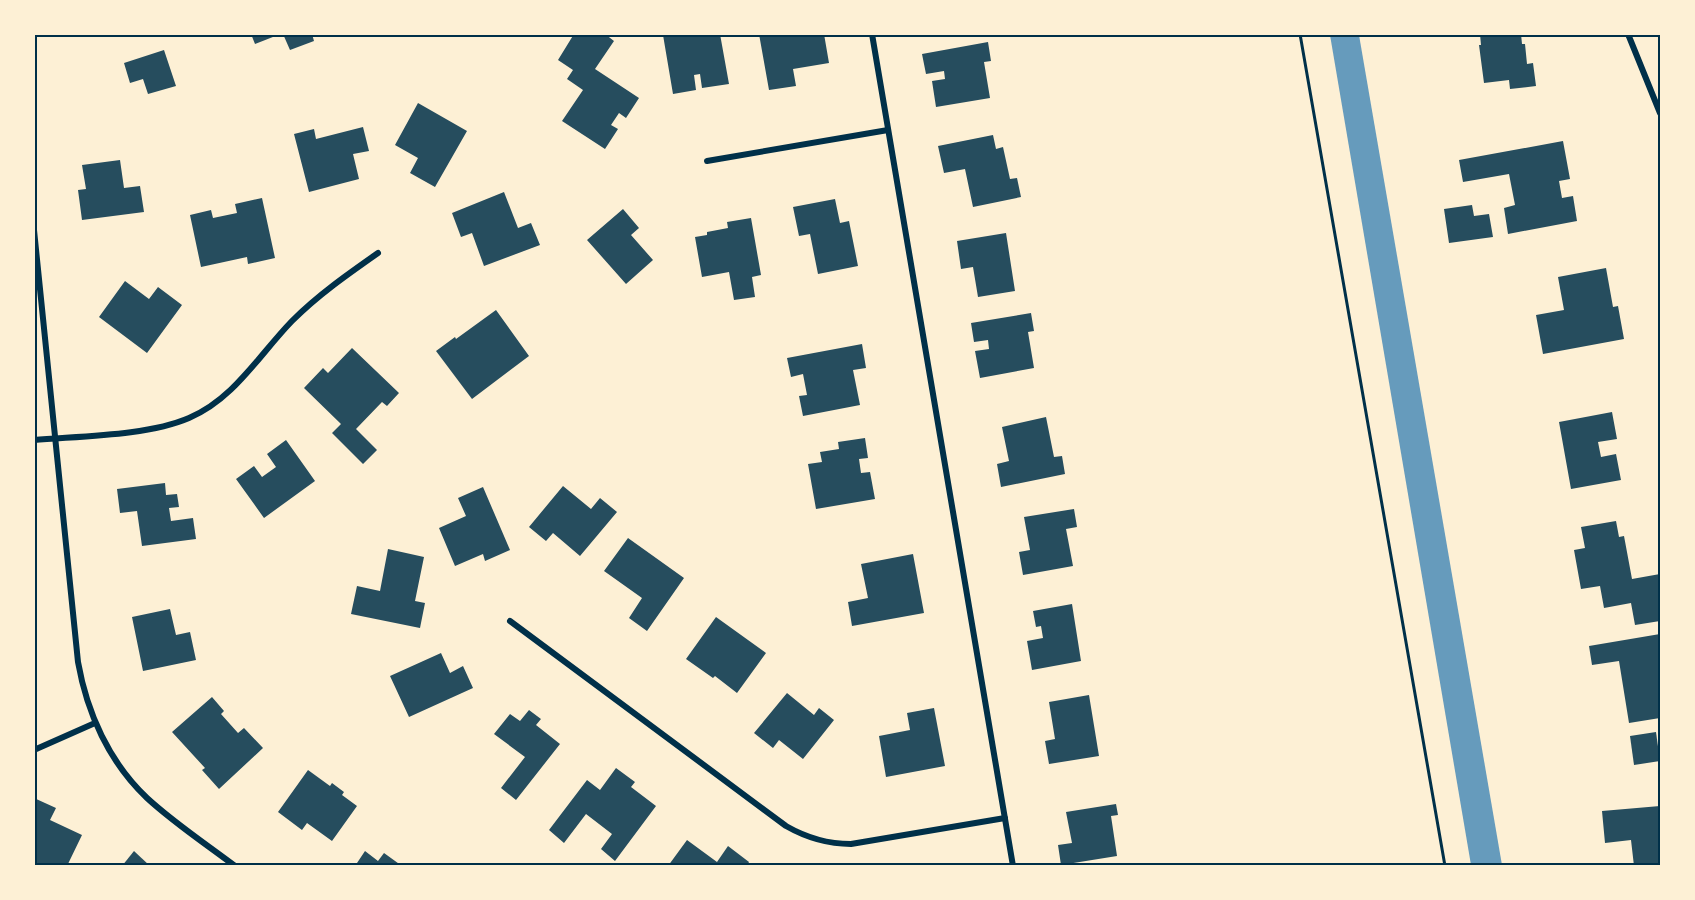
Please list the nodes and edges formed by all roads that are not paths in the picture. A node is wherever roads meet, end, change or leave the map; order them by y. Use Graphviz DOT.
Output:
graph roads {
  1 [pos="872,34"];
  2 [pos="1628,34"];
  3 [pos="1660,112"];
  4 [pos="888,130"];
  5 [pos="707,161"];
  6 [pos="34,230"];
  7 [pos="378,253"];
  8 [pos="56,438"];
  9 [pos="34,440"];
  10 [pos="510,621"];
  11 [pos="95,723"];
  12 [pos="34,750"];
  13 [pos="1005,818"];
  14 [pos="235,866"];
  15 [pos="1013,866"];
  1 -- 4 [label="street"];
  2 -- 3 [label="street"];
  4 -- 5 [label="street"];
  4 -- 13 [label="street"];
  6 -- 8 [label="street"];
  7 -- 8 [label="street"];
  8 -- 9 [label="street"];
  8 -- 11 [label="street"];
  10 -- 13 [label="street"];
  11 -- 12 [label="street"];
  11 -- 14 [label="street"];
  13 -- 15 [label="street"];
}
